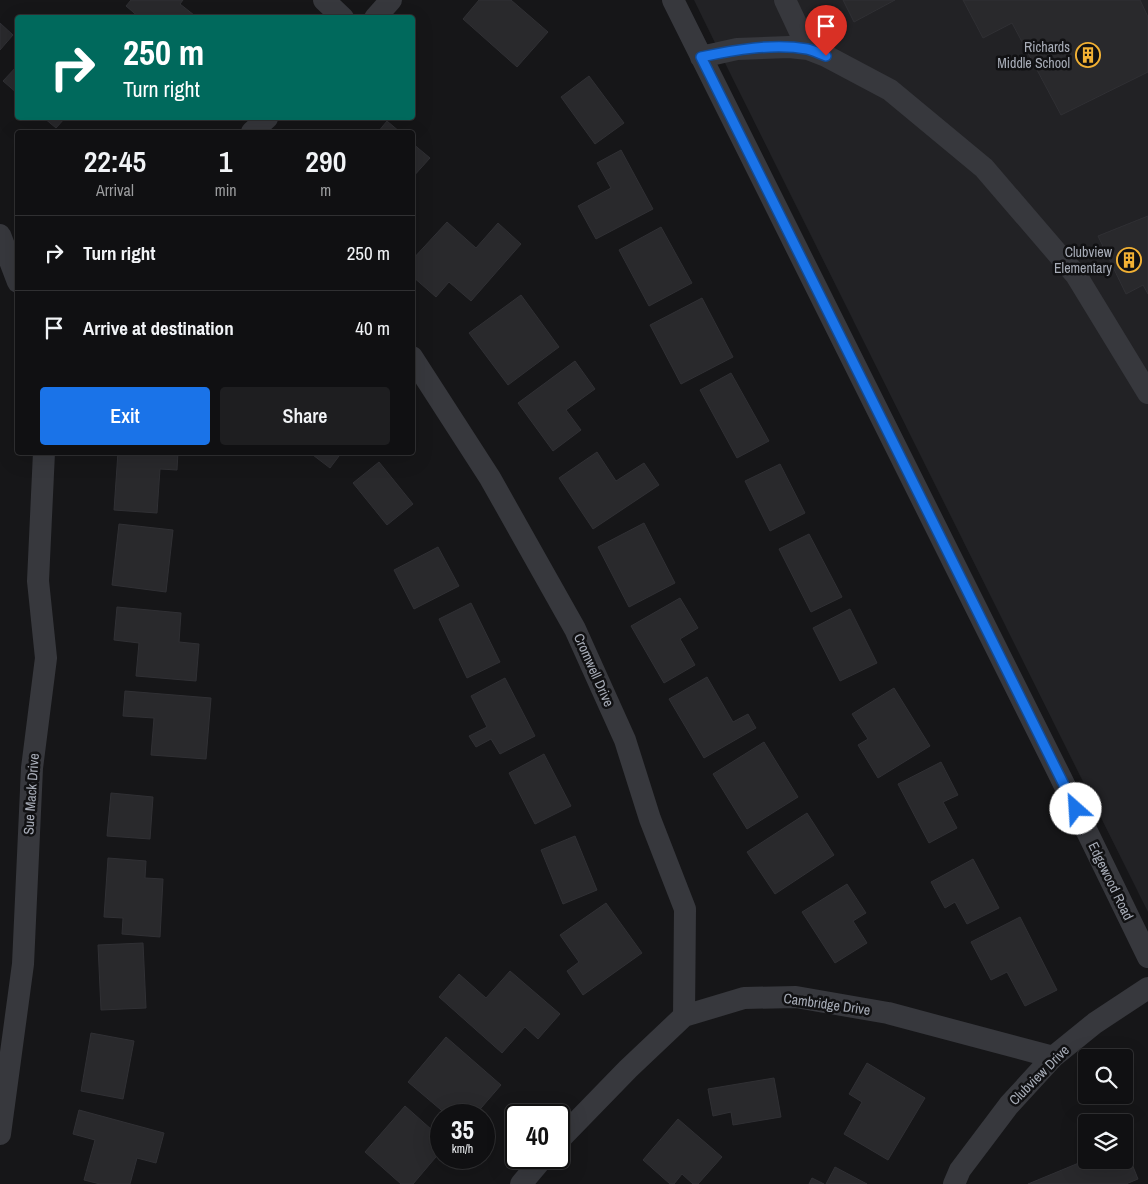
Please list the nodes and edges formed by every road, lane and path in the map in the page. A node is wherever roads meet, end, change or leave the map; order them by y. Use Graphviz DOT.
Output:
graph roads {
  1 [pos="324,0"];
  2 [pos="391,0"];
  3 [pos="673,0"];
  4 [pos="785,0"];
  5 [pos="340,15"];
  6 [pos="378,15"];
  7 [pos="808,49"];
  8 [pos="701,57"];
  9 [pos="265,120"];
  10 [pos="254,130"];
  11 [pos="0,235"];
  12 [pos="15,274"];
  13 [pos="415,362"];
  14 [pos="1148,393"];
  15 [pos="44,455"];
  16 [pos="1148,957"];
  17 [pos="1148,988"];
  18 [pos="684,1016"];
  19 [pos="1054,1057"];
  20 [pos="570,1129"];
  21 [pos="0,1134"];
  22 [pos="533,1169"];
  23 [pos="520,1184"];
  24 [pos="954,1184"];
  1 -- 5 [label="street"];
  2 -- 6 [label="street"];
  3 -- 8 [label="street, Edgewood Road"];
  4 -- 7 [label="street"];
  7 -- 8 [label="street"];
  7 -- 14 [label="street"];
  8 -- 16 [label="street, Edgewood Road"];
  9 -- 10 [label="street"];
  11 -- 12 [label="street"];
  13 -- 18 [label="street, Cromwell Drive"];
  15 -- 21 [label="street, Sue Mack Drive"];
  17 -- 19 [label="street, Clubview Drive"];
  18 -- 19 [label="street, Cambridge Drive"];
  18 -- 20 [label="street, Cambridge Drive"];
  19 -- 24 [label="street, Clubview Drive"];
  22 -- 23 [label="street"];
}
